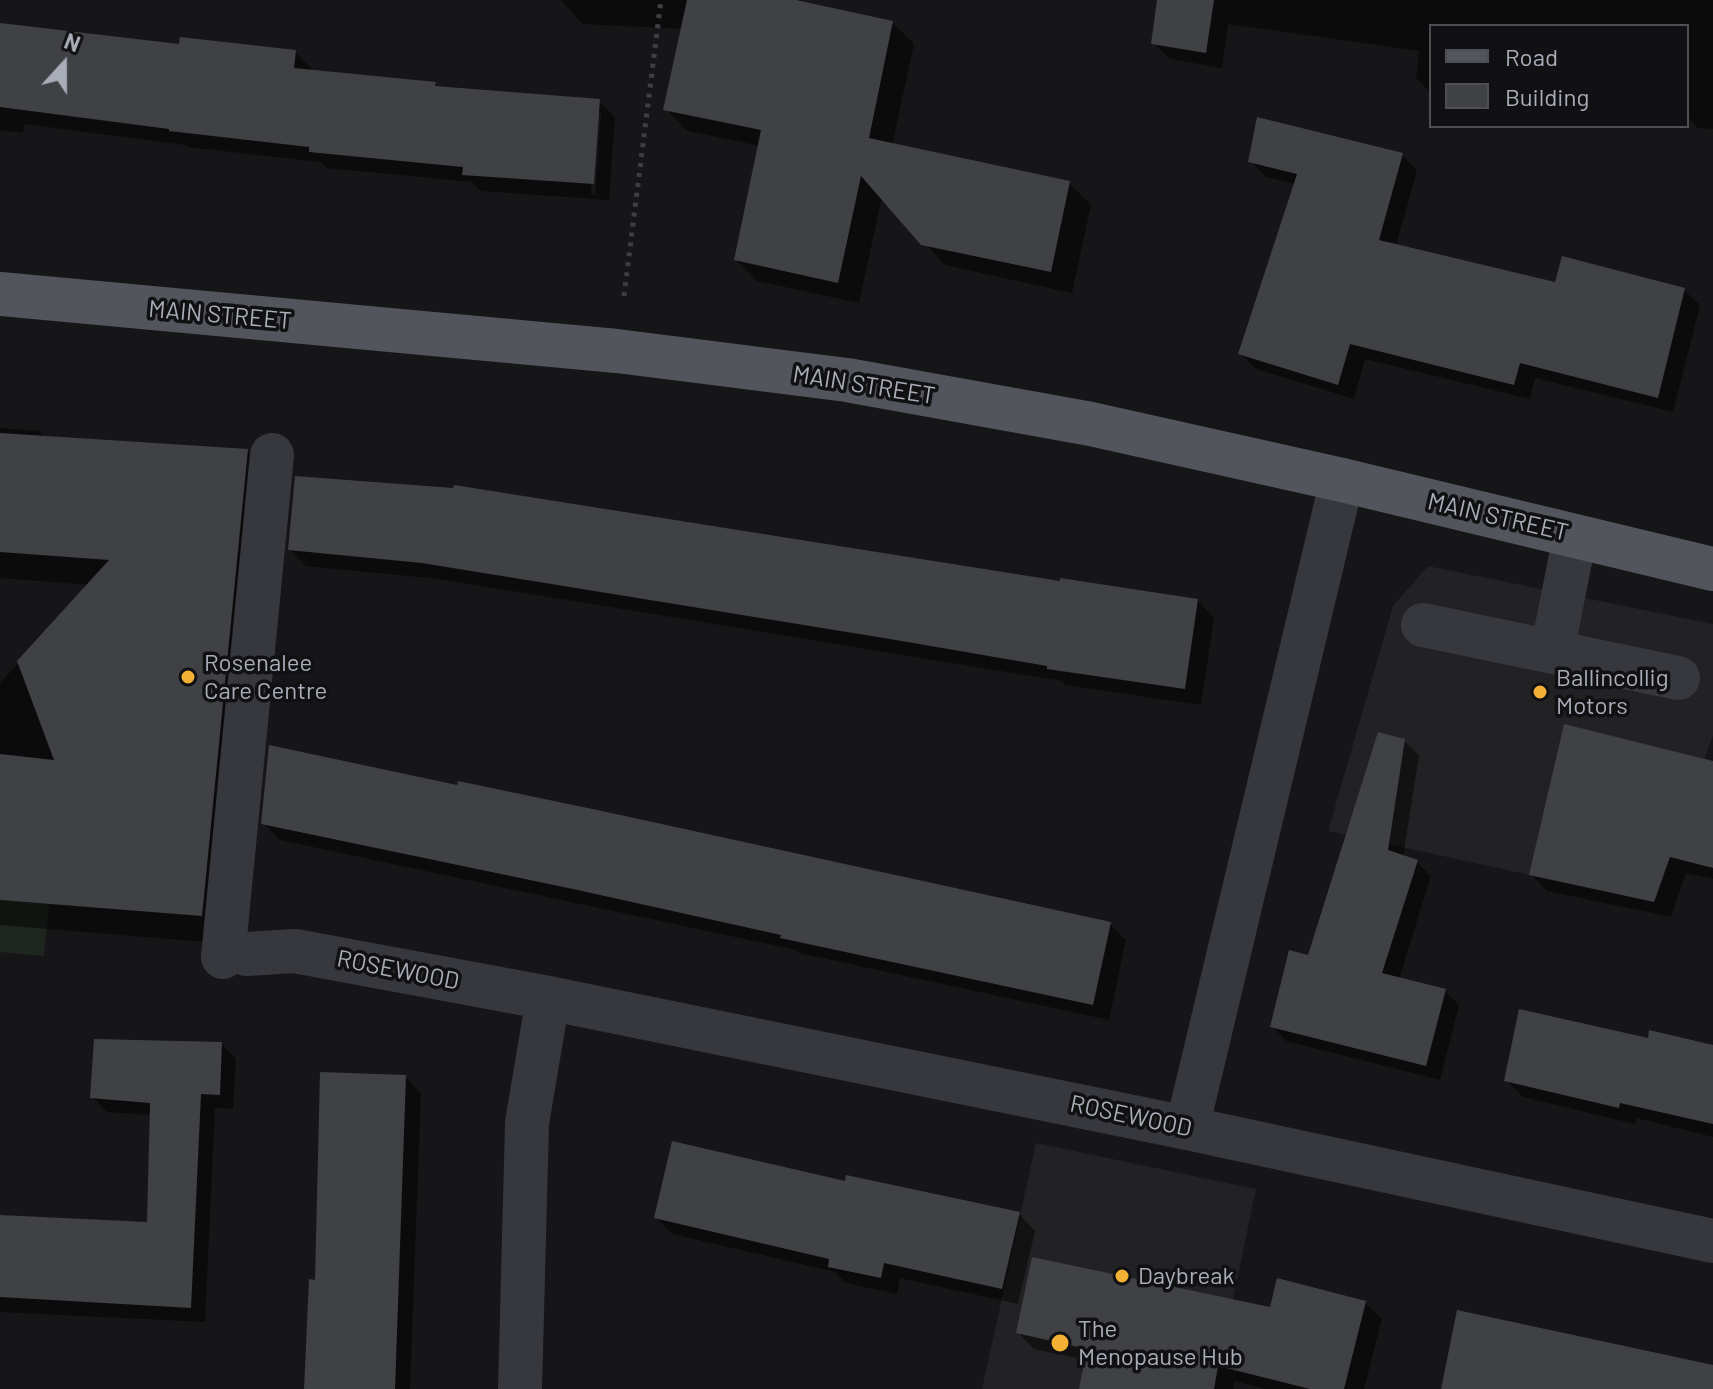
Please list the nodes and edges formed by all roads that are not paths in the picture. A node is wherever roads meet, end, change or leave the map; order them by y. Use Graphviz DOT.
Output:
graph roads {
  1 [pos="0,294"];
  2 [pos="272,455"];
  3 [pos="1342,480"];
  4 [pos="1575,536"];
  5 [pos="1713,569"];
  6 [pos="1423,625"];
  7 [pos="1552,652"];
  8 [pos="1678,678"];
  9 [pos="548,998"];
  10 [pos="1187,1128"];
  11 [pos="1713,1241"];
  12 [pos="520,1389"];
  1 -- 3 [label="main road, MAIN STREET"];
  2 -- 9 [label="street, ROSEWOOD"];
  3 -- 4 [label="main road, MAIN STREET"];
  3 -- 10 [label="street"];
  4 -- 5 [label="main road, MAIN STREET"];
  4 -- 7 [label="street"];
  6 -- 7 [label="street"];
  7 -- 8 [label="street"];
  9 -- 10 [label="street, ROSEWOOD"];
  9 -- 12 [label="street"];
  10 -- 11 [label="street, ROSEWOOD"];
}
